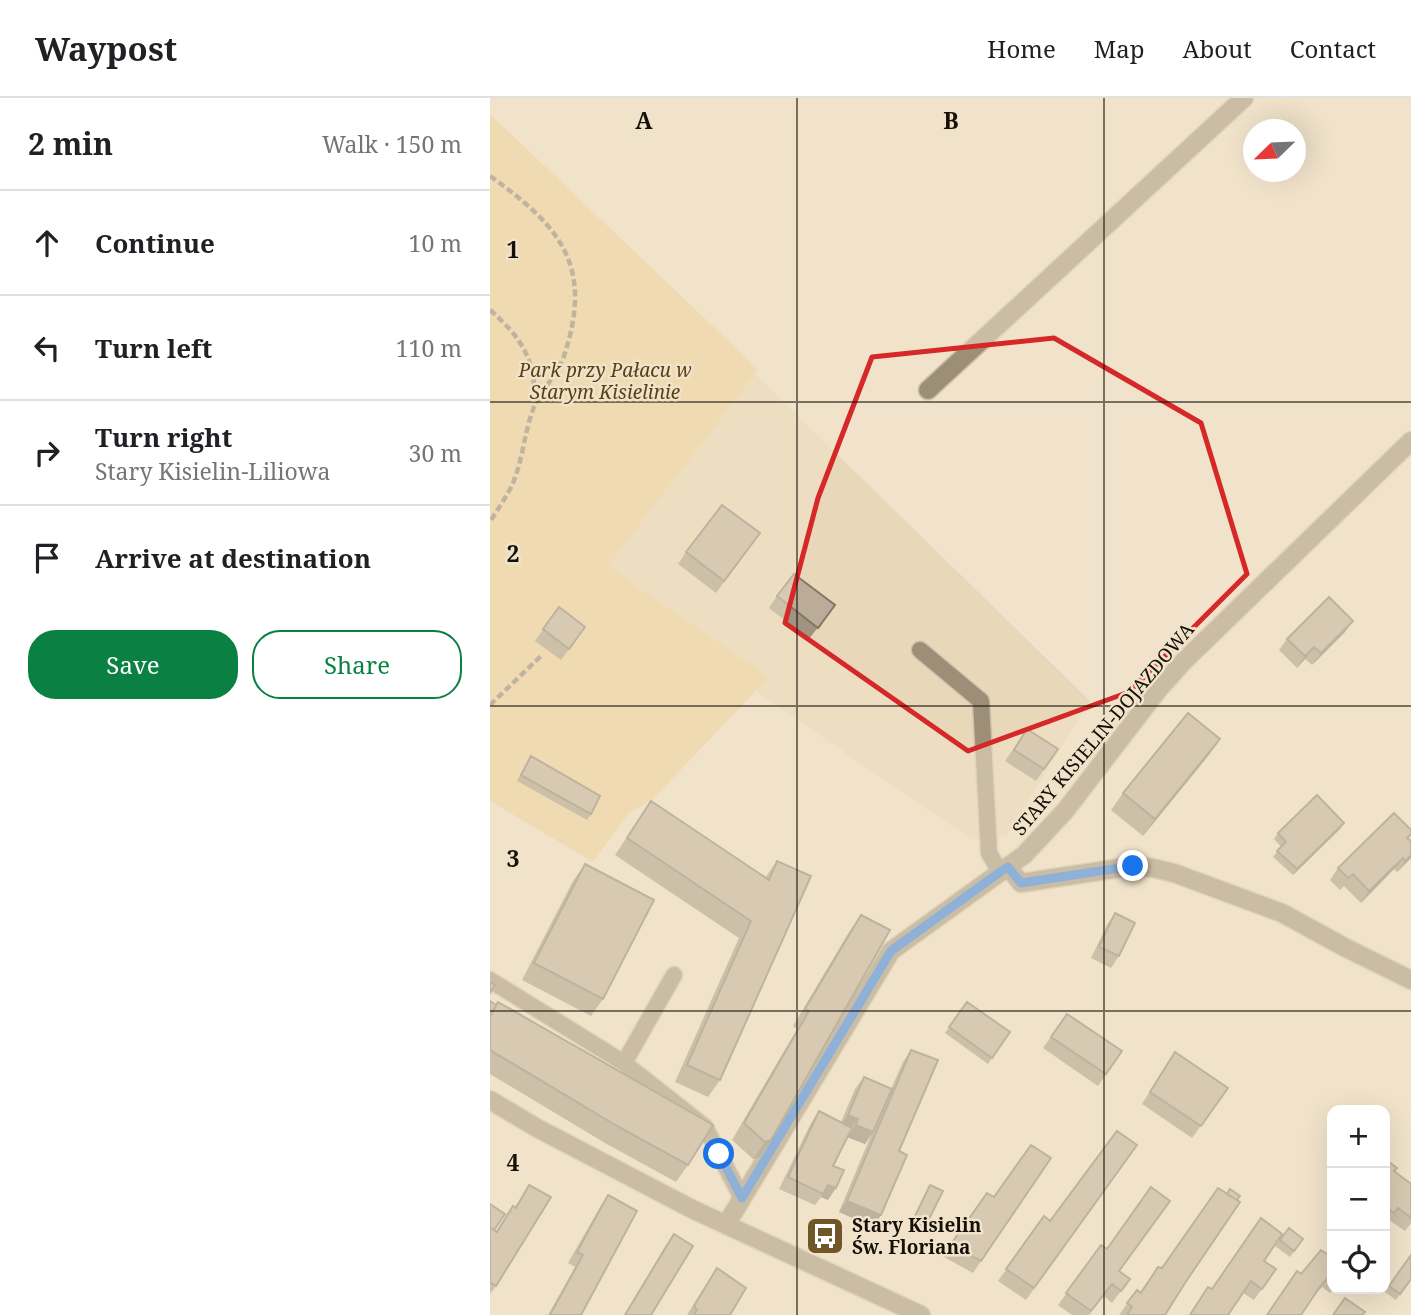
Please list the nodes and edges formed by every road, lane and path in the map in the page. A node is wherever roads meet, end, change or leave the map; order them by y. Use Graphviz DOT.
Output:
graph roads {
  1 [pos="1244,98"];
  2 [pos="490,176"];
  3 [pos="490,310"];
  4 [pos="928,390"];
  5 [pos="534,407"];
  6 [pos="1411,441"];
  7 [pos="490,522"];
  8 [pos="920,649"];
  9 [pos="543,654"];
  10 [pos="490,705"];
  11 [pos="1004,869"];
  12 [pos="674,975"];
  13 [pos="490,980"];
  14 [pos="1411,980"];
  15 [pos="624,1063"];
  16 [pos="490,1100"];
  17 [pos="742,1198"];
  18 [pos="726,1225"];
  19 [pos="920,1315"];
  1 -- 4 [label="street"];
  2 -- 5 [label="path"];
  3 -- 5 [label="path"];
  5 -- 7 [label="path"];
  6 -- 11 [label="street, STARY KISIELIN-DOJAZDOWA"];
  8 -- 11 [label="lane"];
  9 -- 10 [label="path"];
  11 -- 14 [label="street"];
  11 -- 17 [label="street, STARY KISIELIN-DOJAZDOWA"];
  12 -- 15 [label="lane"];
  13 -- 15 [label="lane"];
  15 -- 17 [label="lane"];
  16 -- 18 [label="street"];
  17 -- 18 [label="street, STARY KISIELIN-DOJAZDOWA"];
  18 -- 19 [label="street"];
}
